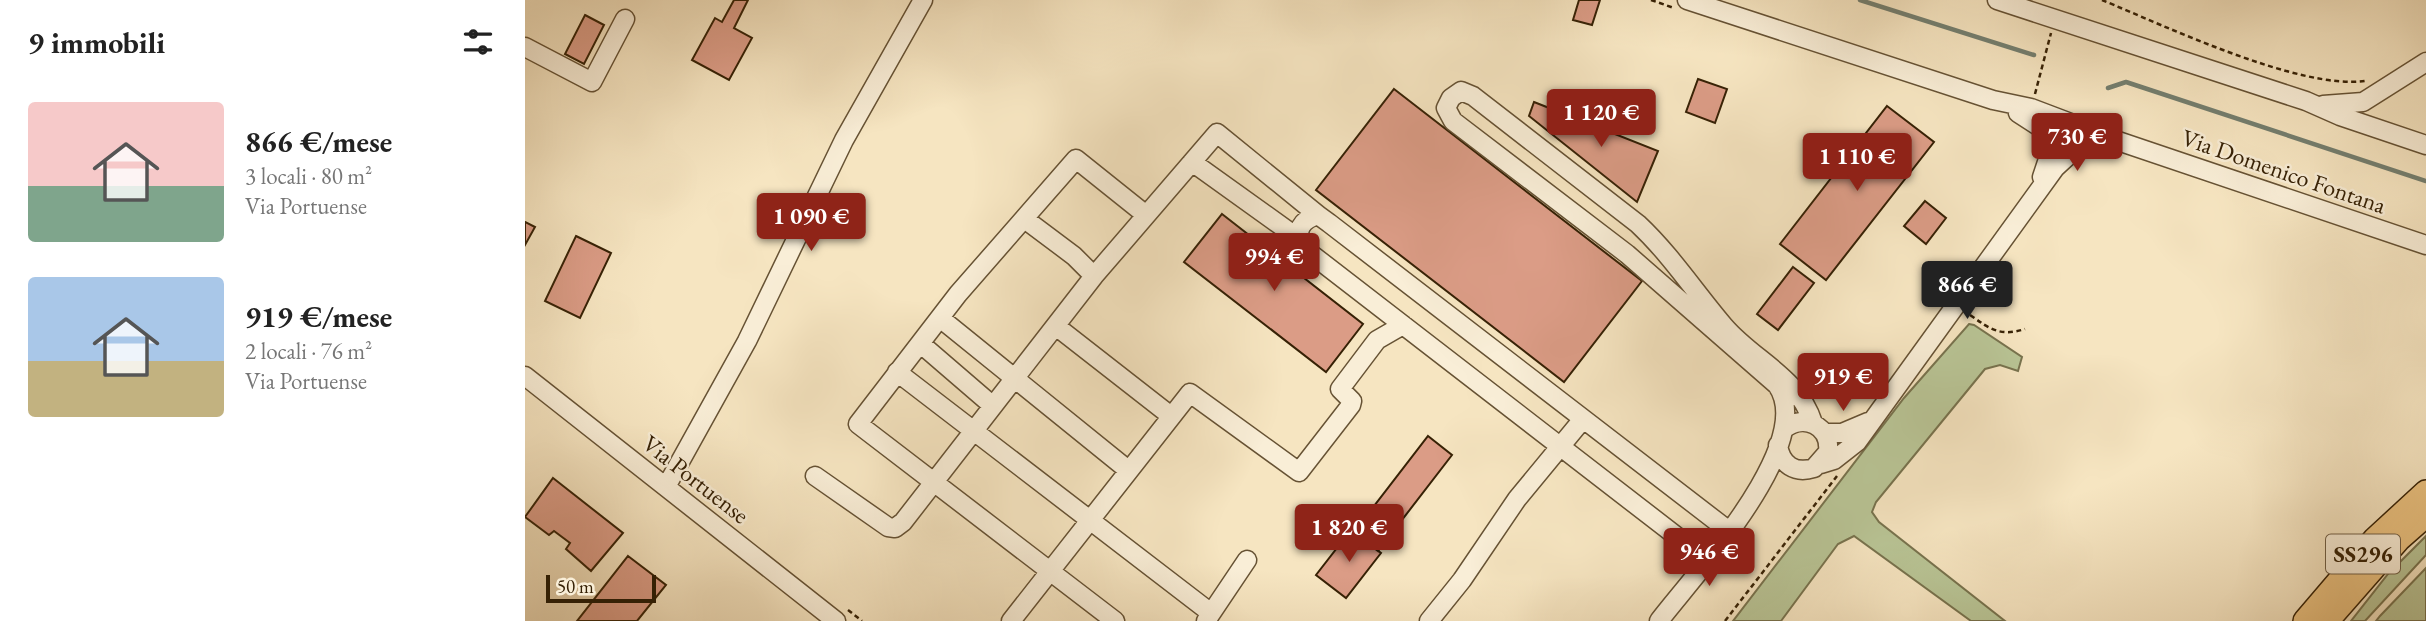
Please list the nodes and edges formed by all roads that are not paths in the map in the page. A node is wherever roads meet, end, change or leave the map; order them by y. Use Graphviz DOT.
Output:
graph roads {
  1 [pos="923,0"];
  2 [pos="1997,0"];
  3 [pos="1682,4"];
  4 [pos="625,19"];
  5 [pos="525,47"];
  6 [pos="2426,62"];
  7 [pos="1993,100"];
  8 [pos="2306,101"];
  9 [pos="2118,141"];
  10 [pos="2426,145"];
  11 [pos="1192,162"];
  12 [pos="2035,197"];
  13 [pos="1146,215"];
  14 [pos="1318,215"];
  15 [pos="1025,220"];
  16 [pos="1298,238"];
  17 [pos="2426,245"];
  18 [pos="1094,276"];
  19 [pos="940,318"];
  20 [pos="1403,325"];
  21 [pos="1057,327"];
  22 [pos="921,344"];
  23 [pos="897,372"];
  24 [pos="525,376"];
  25 [pos="1017,378"];
  26 [pos="993,406"];
  27 [pos="1171,416"];
  28 [pos="1583,419"];
  29 [pos="1868,422"];
  30 [pos="1819,428"];
  31 [pos="974,432"];
  32 [pos="1781,437"];
  33 [pos="1560,446"];
  34 [pos="1821,464"];
  35 [pos="1790,467"];
  36 [pos="1128,470"];
  37 [pos="814,476"];
  38 [pos="933,483"];
  39 [pos="666,487"];
  40 [pos="1760,488"];
  41 [pos="2426,492"];
  42 [pos="2426,515"];
  43 [pos="1090,522"];
  44 [pos="1729,531"];
  45 [pos="1706,559"];
  46 [pos="1247,560"];
  47 [pos="1050,573"];
  48 [pos="1209,617"];
  49 [pos="836,621"];
  50 [pos="1011,621"];
  51 [pos="1115,621"];
  52 [pos="1429,621"];
  53 [pos="1659,621"];
  54 [pos="2305,621"];
  55 [pos="2327,621"];
  1 -- 39 [label="street"];
  2 -- 8 [label="street"];
  3 -- 7 [label="street, Via Domenico Fontana"];
  4 -- 5 [label="street"];
  6 -- 8 [label="street"];
  7 -- 9 [label="street, Via Domenico Fontana"];
  7 -- 12 [label="street"];
  8 -- 10 [label="street"];
  9 -- 12 [label="street"];
  9 -- 17 [label="street, Via Domenico Fontana"];
  11 -- 13 [label="street"];
  11 -- 14 [label="street"];
  11 -- 16 [label="street"];
  12 -- 29 [label="street"];
  13 -- 15 [label="street"];
  13 -- 18 [label="street"];
  14 -- 16 [label="street"];
  14 -- 28 [label="street"];
  15 -- 18 [label="street"];
  15 -- 19 [label="street"];
  16 -- 20 [label="street"];
  18 -- 21 [label="street"];
  19 -- 22 [label="street"];
  19 -- 25 [label="street"];
  20 -- 27 [label="street"];
  20 -- 33 [label="street"];
  21 -- 25 [label="street"];
  21 -- 27 [label="street"];
  22 -- 23 [label="street"];
  22 -- 26 [label="street"];
  23 -- 31 [label="street"];
  23 -- 38 [label="street"];
  24 -- 39 [label="street, Via Portuense"];
  25 -- 26 [label="street"];
  25 -- 36 [label="street"];
  26 -- 31 [label="street"];
  27 -- 36 [label="street"];
  28 -- 33 [label="street"];
  28 -- 44 [label="street"];
  29 -- 30 [label="street"];
  29 -- 34 [label="street"];
  30 -- 32 [label="street"];
  30 -- 32 [label="street"];
  30 -- 34 [label="street"];
  31 -- 38 [label="street"];
  31 -- 43 [label="street"];
  32 -- 35 [label="street"];
  32 -- 40 [label="street"];
  33 -- 45 [label="street"];
  33 -- 52 [label="street"];
  34 -- 35 [label="street"];
  35 -- 40 [label="street"];
  36 -- 43 [label="street"];
  37 -- 38 [label="street"];
  38 -- 47 [label="street"];
  39 -- 49 [label="street, Via Portuense"];
  40 -- 44 [label="street"];
  41 -- 54 [label="main road, SS296"];
  42 -- 55 [label="main road, SS296"];
  43 -- 47 [label="street"];
  43 -- 48 [label="street"];
  44 -- 45 [label="street"];
  45 -- 53 [label="street"];
  46 -- 48 [label="street"];
  47 -- 50 [label="street"];
  47 -- 51 [label="street"];
}
